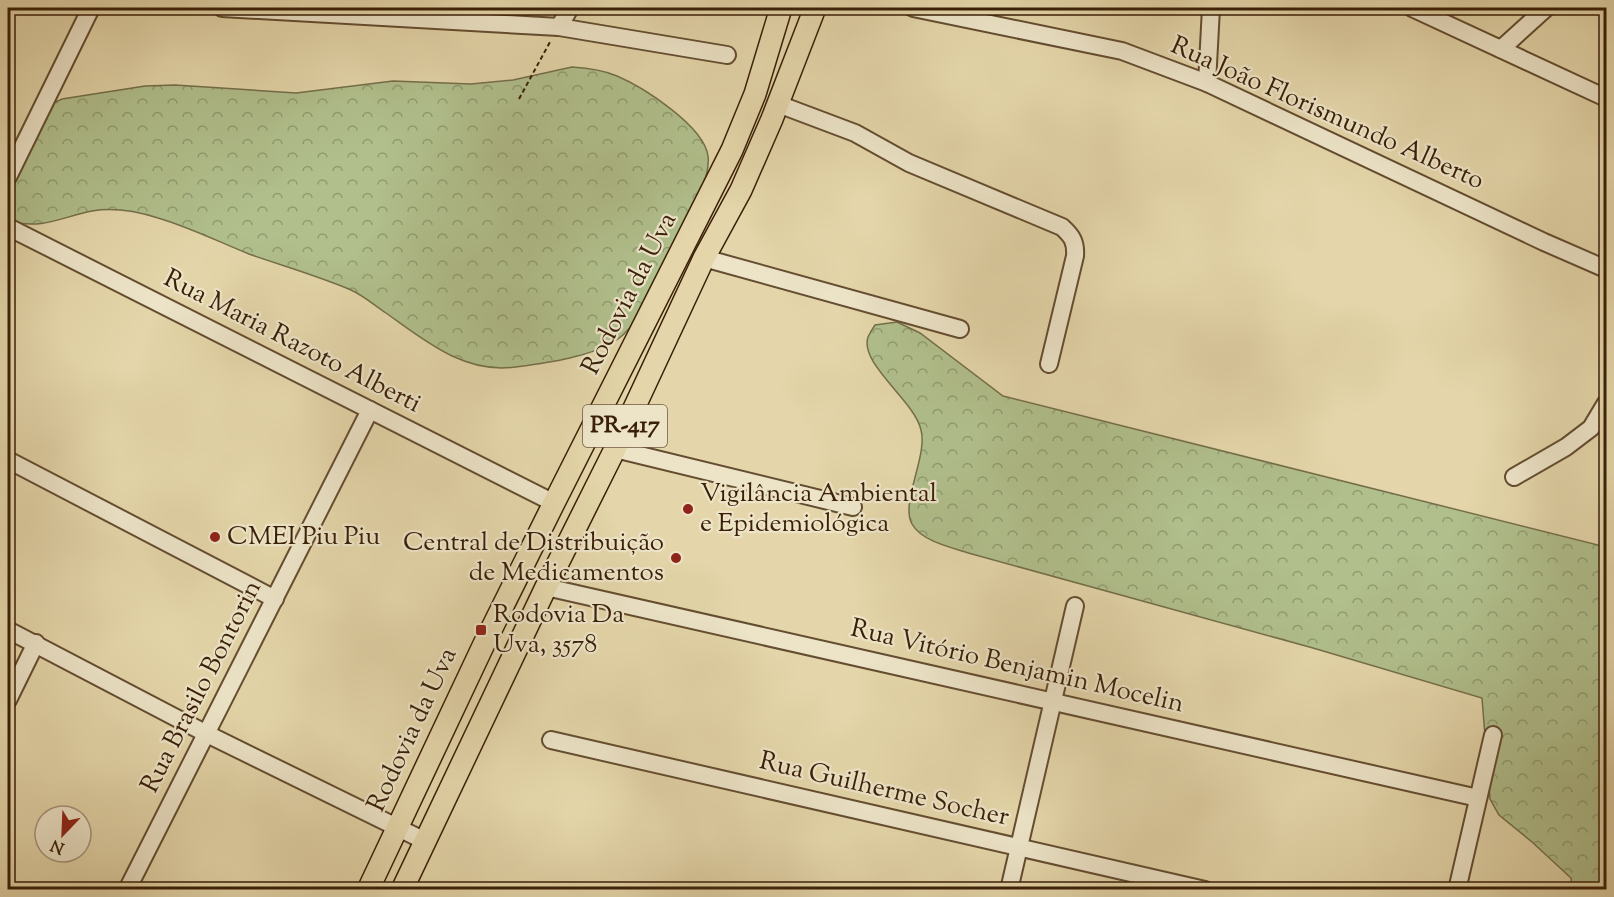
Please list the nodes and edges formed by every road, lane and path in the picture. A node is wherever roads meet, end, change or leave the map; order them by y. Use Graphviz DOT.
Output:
graph roads {
  1 [pos="91,8"];
  2 [pos="222,8"];
  3 [pos="570,8"];
  4 [pos="781,8"];
  5 [pos="815,8"];
  6 [pos="914,8"];
  7 [pos="1211,8"];
  8 [pos="1546,8"];
  9 [pos="1420,9"];
  10 [pos="559,27"];
  11 [pos="1501,49"];
  12 [pos="727,55"];
  13 [pos="1207,83"];
  14 [pos="1606,98"];
  15 [pos="519,99"];
  16 [pos="778,104"];
  17 [pos="8,177"];
  18 [pos="8,227"];
  19 [pos="704,258"];
  20 [pos="1606,269"];
  21 [pos="960,328"];
  22 [pos="1049,364"];
  23 [pos="1606,403"];
  24 [pos="370,410"];
  25 [pos="615,449"];
  26 [pos="8,460"];
  27 [pos="1514,477"];
  28 [pos="554,502"];
  29 [pos="853,507"];
  30 [pos="546,587"];
  31 [pos="275,599"];
  32 [pos="1074,606"];
  33 [pos="8,630"];
  34 [pos="36,643"];
  35 [pos="8,699"];
  36 [pos="1052,701"];
  37 [pos="207,734"];
  38 [pos="1493,735"];
  39 [pos="551,740"];
  40 [pos="1478,798"];
  41 [pos="398,828"];
  42 [pos="425,841"];
  43 [pos="1019,847"];
  44 [pos="127,890"];
  45 [pos="368,890"];
  46 [pos="402,890"];
  47 [pos="1009,890"];
  48 [pos="1205,890"];
  49 [pos="1457,890"];
  1 -- 17 [label="street"];
  2 -- 10 [label="street"];
  3 -- 10 [label="street"];
  4 -- 28 [label="main road, Rodovia da Uva / PR-417"];
  5 -- 16 [label="main road, Rodovia da Uva / PR-417"];
  6 -- 13 [label="street, Rua João Florismundo Alberto"];
  7 -- 13 [label="street"];
  8 -- 11 [label="street"];
  9 -- 11 [label="street"];
  10 -- 12 [label="street"];
  10 -- 15 [label="path"];
  11 -- 14 [label="street"];
  13 -- 20 [label="street, Rua João Florismundo Alberto"];
  16 -- 19 [label="main road, Rodovia da Uva / PR-417"];
  16 -- 22 [label="street"];
  18 -- 24 [label="street, Rua Maria Razoto Alberti"];
  19 -- 21 [label="street"];
  19 -- 25 [label="main road, Rodovia da Uva / PR-417"];
  23 -- 27 [label="street"];
  24 -- 28 [label="street, Rua Maria Razoto Alberti"];
  24 -- 31 [label="street, Rua Brasilo Bontorin"];
  25 -- 29 [label="street"];
  25 -- 30 [label="main road, Rodovia da Uva / PR-417"];
  26 -- 31 [label="street"];
  28 -- 41 [label="main road, Rodovia da Uva / PR-417"];
  30 -- 36 [label="street, Rua Vitório Benjamin Mocelin"];
  30 -- 42 [label="main road, Rodovia da Uva / PR-417"];
  31 -- 37 [label="street, Rua Brasilo Bontorin"];
  32 -- 36 [label="street"];
  33 -- 34 [label="street"];
  34 -- 35 [label="street"];
  34 -- 37 [label="street"];
  36 -- 40 [label="street, Rua Vitório Benjamin Mocelin"];
  36 -- 43 [label="street"];
  37 -- 41 [label="street"];
  37 -- 44 [label="street, Rua Brasilo Bontorin"];
  38 -- 40 [label="street"];
  39 -- 43 [label="street, Rua Guilherme Socher"];
  40 -- 49 [label="street"];
  41 -- 42 [label="street"];
  41 -- 45 [label="main road, Rodovia da Uva / PR-417"];
  42 -- 46 [label="main road, Rodovia da Uva / PR-417"];
  43 -- 47 [label="street"];
  43 -- 48 [label="street, Rua Guilherme Socher"];
}
